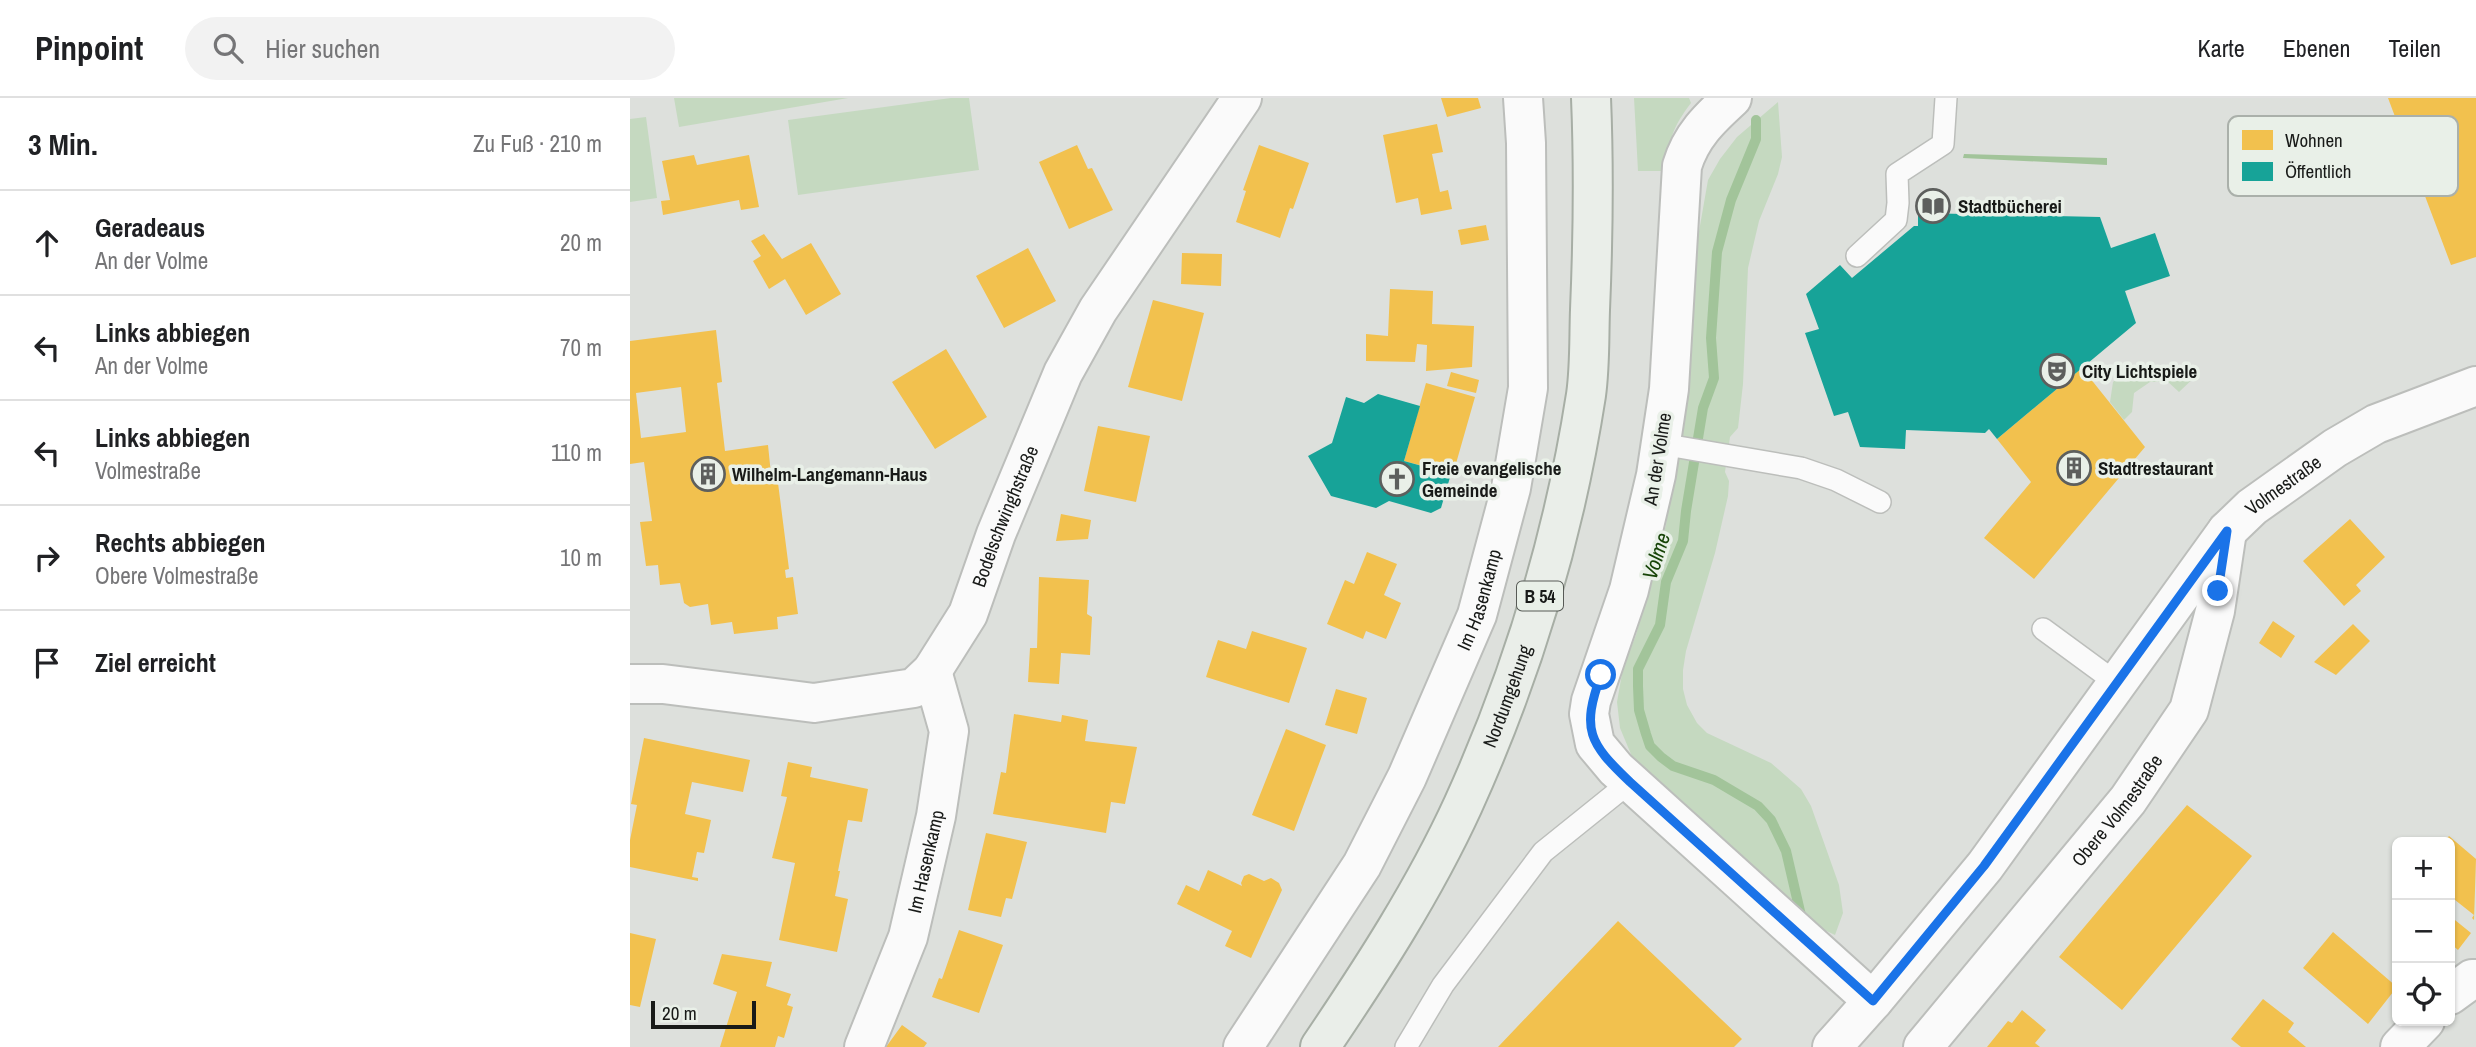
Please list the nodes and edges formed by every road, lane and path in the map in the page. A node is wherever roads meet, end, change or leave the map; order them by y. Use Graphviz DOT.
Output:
graph roads {
  1 [pos="1242,98"];
  2 [pos="1523,98"];
  3 [pos="1591,98"];
  4 [pos="1946,98"];
  5 [pos="1719,109"];
  6 [pos="1857,256"];
  7 [pos="2476,386"];
  8 [pos="1661,444"];
  9 [pos="1880,502"];
  10 [pos="2227,531"];
  11 [pos="2043,629"];
  12 [pos="932,671"];
  13 [pos="630,684"];
  14 [pos="2118,684"];
  15 [pos="1630,782"];
  16 [pos="2476,979"];
  17 [pos="2455,991"];
  18 [pos="1873,1001"];
  19 [pos="2420,1026"];
  20 [pos="864,1047"];
  21 [pos="1242,1047"];
  22 [pos="1320,1047"];
  23 [pos="1406,1047"];
  24 [pos="1832,1047"];
  25 [pos="1923,1047"];
  26 [pos="2400,1047"];
  1 -- 12 [label="street, Bodelschwinghstraße"];
  2 -- 21 [label="street, Im Hasenkamp"];
  3 -- 22 [label="main road, Nordumgehung / B 54"];
  4 -- 6 [label="lane"];
  5 -- 8 [label="street, An der Volme"];
  7 -- 10 [label="street, Volmestraße"];
  8 -- 9 [label="lane"];
  8 -- 15 [label="street, An der Volme"];
  10 -- 14 [label="street, Volmestraße"];
  10 -- 25 [label="street, Obere Volmestraße"];
  11 -- 14 [label="lane"];
  12 -- 13 [label="street, Bodelschwinghstraße"];
  12 -- 20 [label="street, Im Hasenkamp"];
  14 -- 18 [label="street, Volmestraße"];
  15 -- 18 [label="street, An der Volme"];
  15 -- 23 [label="lane"];
  16 -- 17 [label="street"];
  18 -- 24 [label="street, Volmestraße"];
  19 -- 26 [label="street"];
}
